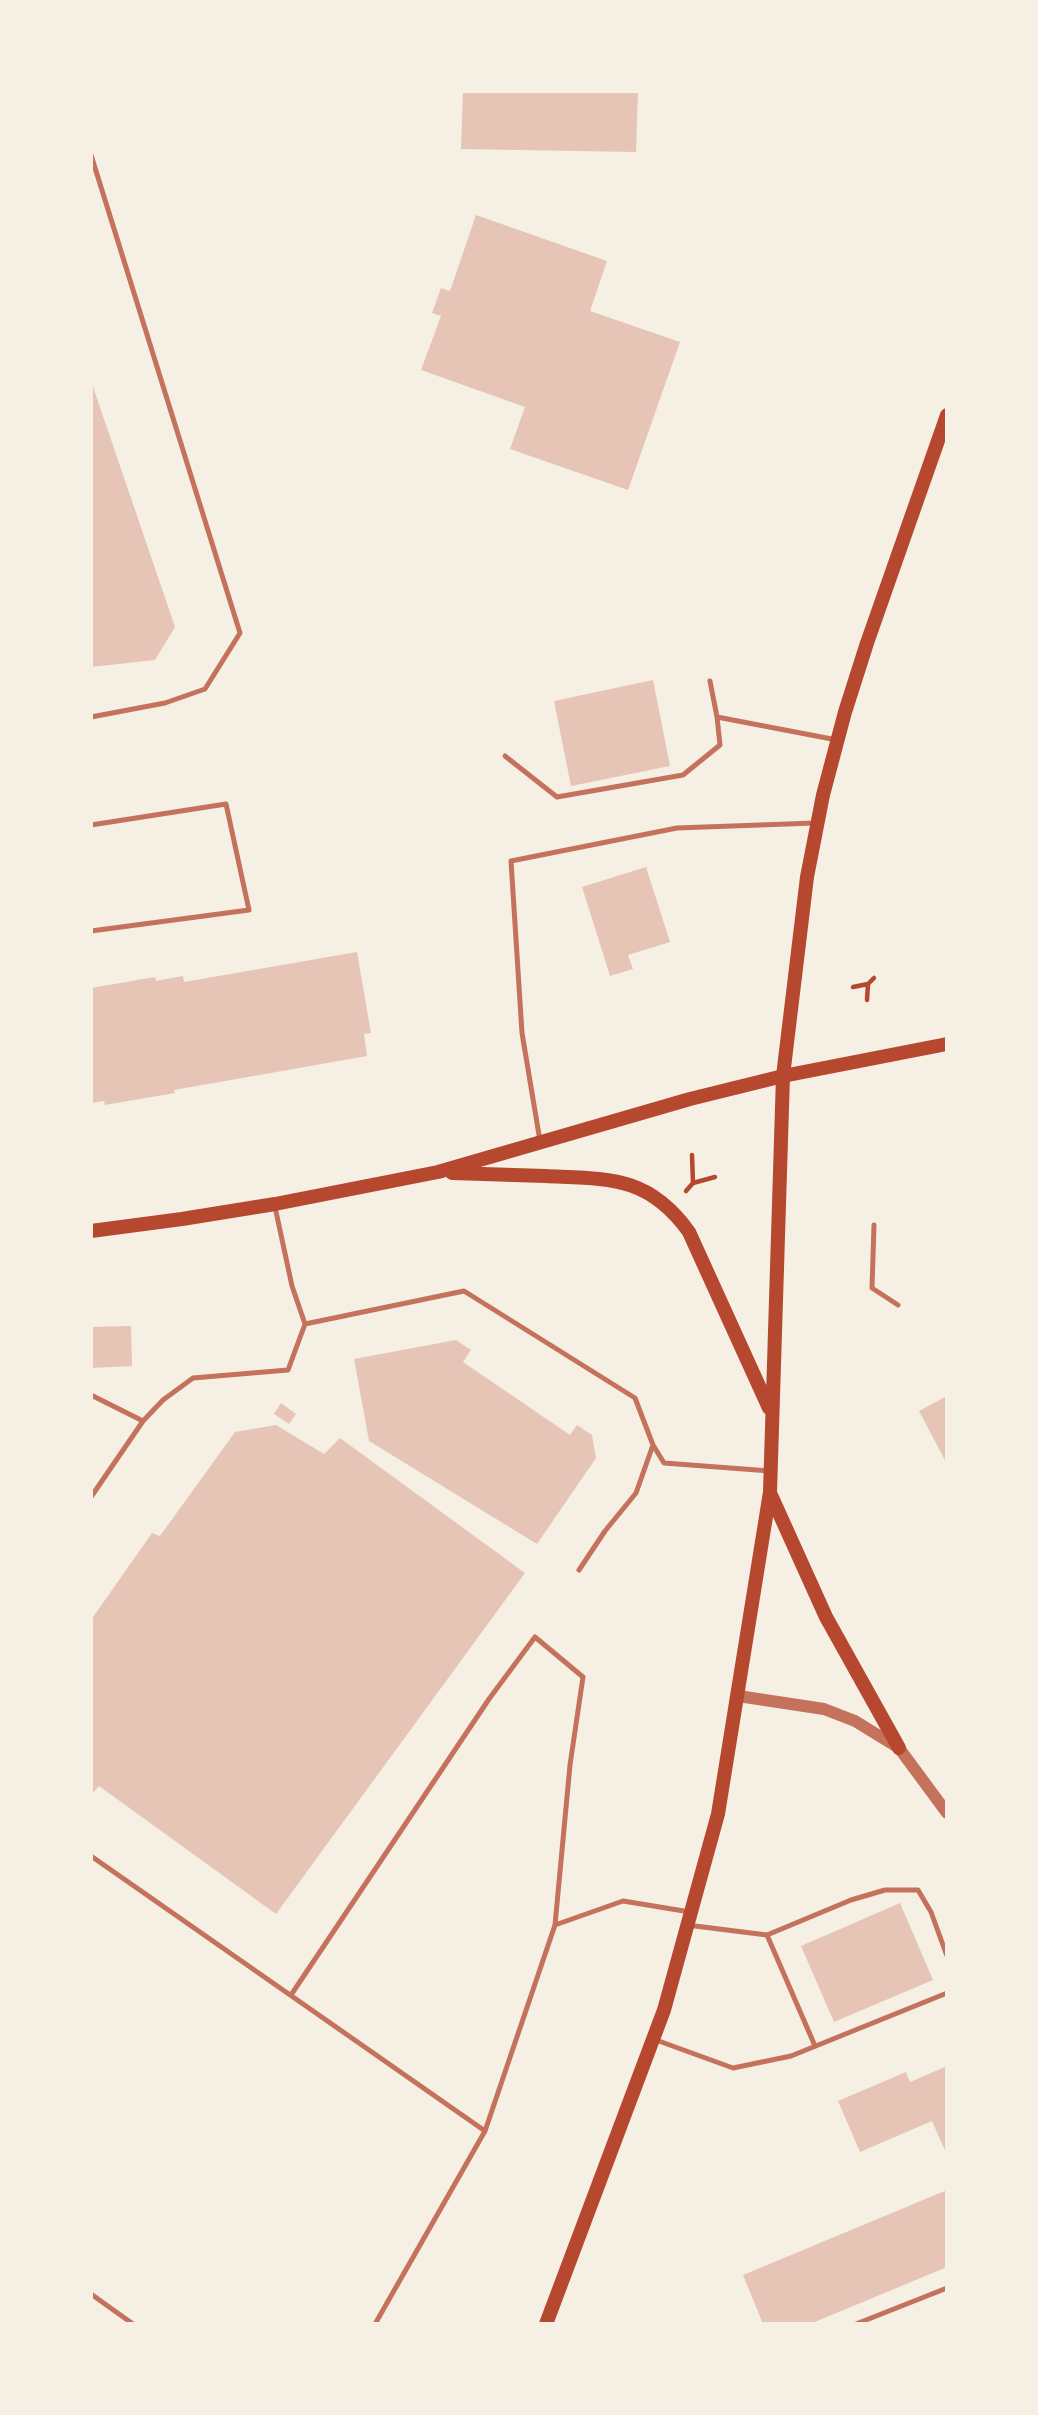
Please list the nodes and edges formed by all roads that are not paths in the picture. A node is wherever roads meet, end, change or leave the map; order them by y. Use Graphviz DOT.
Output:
graph roads {
  1 [pos="91,155"];
  2 [pos="947,415"];
  3 [pos="710,681"];
  4 [pos="91,717"];
  5 [pos="717,718"];
  6 [pos="837,740"];
  7 [pos="505,756"];
  8 [pos="818,822"];
  9 [pos="91,825"];
  10 [pos="91,931"];
  11 [pos="947,1044"];
  12 [pos="783,1076"];
  13 [pos="540,1142"];
  14 [pos="438,1172"];
  15 [pos="275,1204"];
  16 [pos="874,1225"];
  17 [pos="91,1231"];
  18 [pos="898,1304"];
  19 [pos="305,1324"];
  20 [pos="91,1395"];
  21 [pos="771,1412"];
  22 [pos="143,1421"];
  23 [pos="653,1445"];
  24 [pos="770,1471"];
  25 [pos="769,1492"];
  26 [pos="91,1497"];
  27 [pos="579,1570"];
  28 [pos="738,1696"];
  29 [pos="899,1748"];
  30 [pos="947,1813"];
  31 [pos="91,1856"];
  32 [pos="689,1919"];
  33 [pos="555,1925"];
  34 [pos="767,1935"];
  35 [pos="947,1956"];
  36 [pos="947,1993"];
  37 [pos="291,1995"];
  38 [pos="653,2039"];
  39 [pos="815,2046"];
  40 [pos="485,2131"];
  41 [pos="947,2288"];
  42 [pos="91,2294"];
  43 [pos="133,2324"];
  44 [pos="375,2324"];
  45 [pos="546,2324"];
  46 [pos="856,2324"];
  1 -- 4 [label="lane"];
  2 -- 6 [label="main road"];
  3 -- 5 [label="lane"];
  5 -- 6 [label="lane"];
  5 -- 7 [label="lane"];
  6 -- 8 [label="main road"];
  8 -- 12 [label="main road"];
  8 -- 13 [label="lane"];
  9 -- 10 [label="lane"];
  11 -- 12 [label="main road"];
  12 -- 13 [label="main road"];
  12 -- 21 [label="main road"];
  13 -- 14 [label="main road"];
  14 -- 15 [label="main road"];
  14 -- 21 [label="main road"];
  15 -- 17 [label="main road"];
  15 -- 19 [label="lane"];
  16 -- 18 [label="lane"];
  19 -- 22 [label="lane"];
  19 -- 23 [label="lane"];
  20 -- 22 [label="lane"];
  21 -- 24 [label="main road"];
  22 -- 26 [label="lane"];
  23 -- 24 [label="lane"];
  23 -- 27 [label="lane"];
  24 -- 25 [label="main road"];
  25 -- 28 [label="main road"];
  25 -- 29 [label="main road"];
  28 -- 29 [label="street"];
  28 -- 32 [label="main road"];
  29 -- 30 [label="street"];
  31 -- 37 [label="lane"];
  32 -- 33 [label="lane"];
  32 -- 34 [label="lane"];
  32 -- 38 [label="main road"];
  33 -- 37 [label="lane"];
  33 -- 40 [label="lane"];
  34 -- 35 [label="lane"];
  34 -- 39 [label="lane"];
  36 -- 39 [label="lane"];
  37 -- 40 [label="lane"];
  38 -- 39 [label="lane"];
  38 -- 45 [label="main road"];
  40 -- 44 [label="lane"];
  41 -- 46 [label="lane"];
  42 -- 43 [label="lane"];
}
